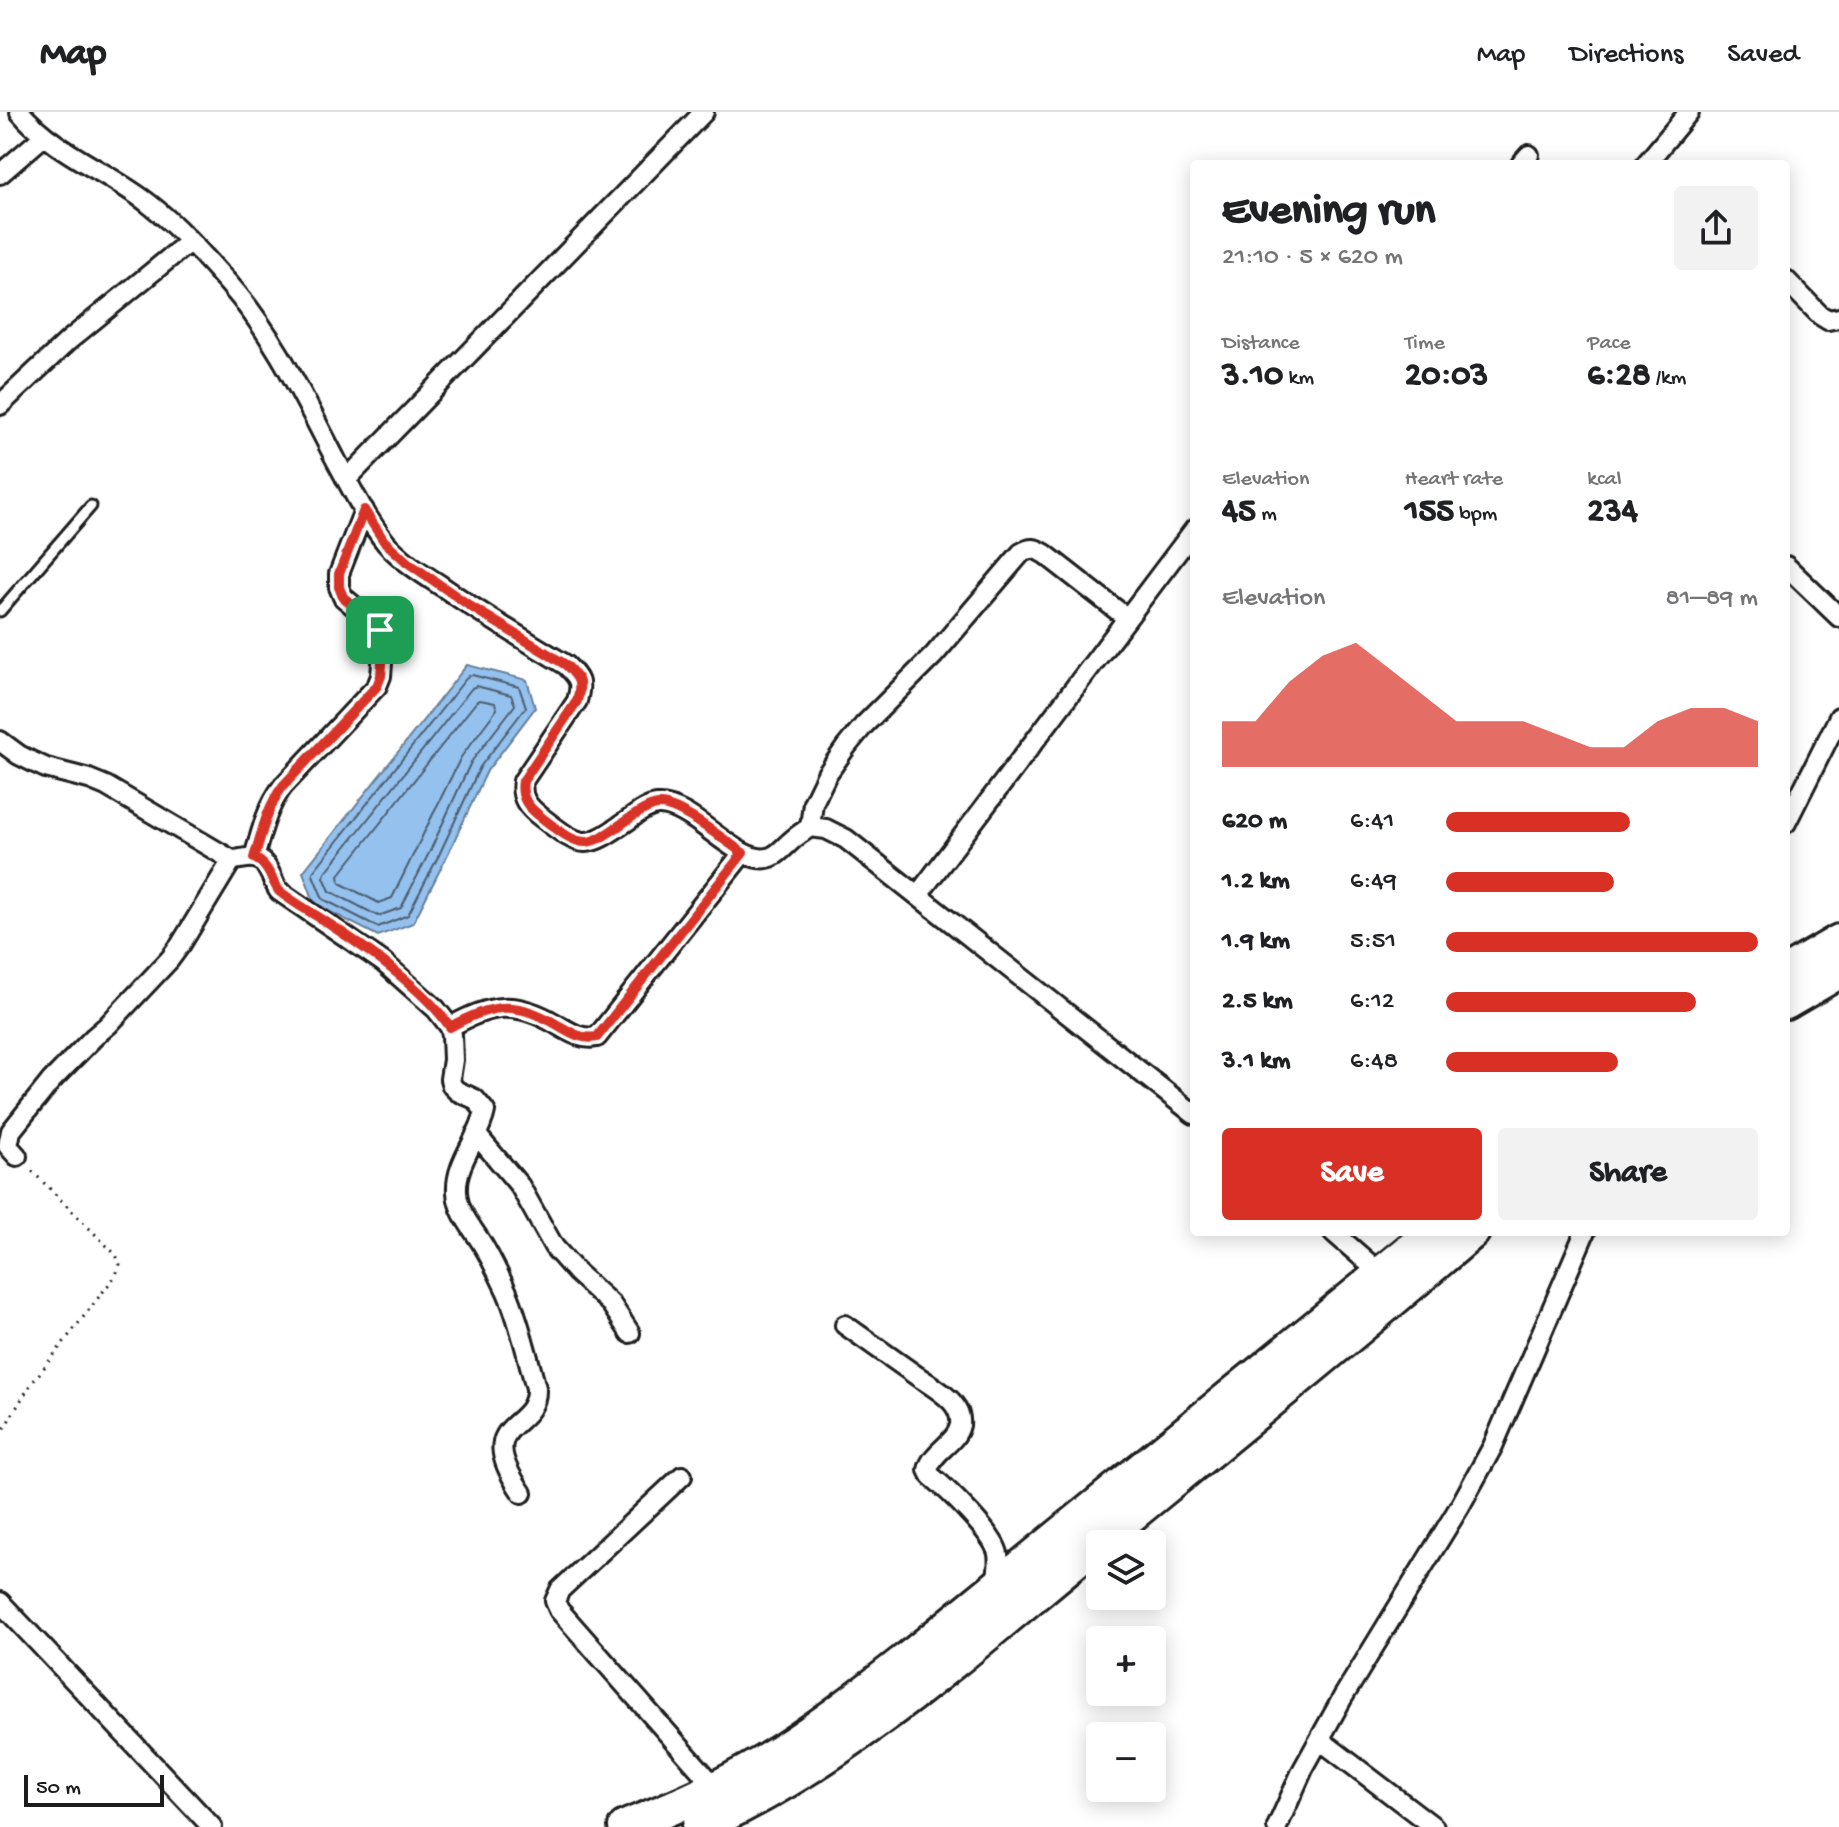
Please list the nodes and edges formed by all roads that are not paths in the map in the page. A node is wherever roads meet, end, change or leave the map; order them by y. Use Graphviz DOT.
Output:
graph roads {
  1 [pos="20,112"];
  2 [pos="704,112"];
  3 [pos="1689,112"];
  4 [pos="44,136"];
  5 [pos="1658,160"];
  6 [pos="0,174"];
  7 [pos="189,242"];
  8 [pos="1790,284"];
  9 [pos="1839,318"];
  10 [pos="0,405"];
  11 [pos="347,479"];
  12 [pos="91,506"];
  13 [pos="364,510"];
  14 [pos="1190,535"];
  15 [pos="1790,570"];
  16 [pos="0,611"];
  17 [pos="1839,617"];
  18 [pos="1127,618"];
  19 [pos="1839,717"];
  20 [pos="0,741"];
  21 [pos="1790,815"];
  22 [pos="810,827"];
  23 [pos="743,853"];
  24 [pos="254,858"];
  25 [pos="232,860"];
  26 [pos="918,895"];
  27 [pos="1839,941"];
  28 [pos="1790,970"];
  29 [pos="1839,972"];
  30 [pos="1790,1001"];
  31 [pos="450,1027"];
  32 [pos="1190,1111"];
  33 [pos="476,1134"];
  34 [pos="17,1156"];
  35 [pos="1338,1236"];
  36 [pos="1427,1236"];
  37 [pos="1468,1236"];
  38 [pos="1583,1236"];
  39 [pos="1380,1273"];
  40 [pos="845,1325"];
  41 [pos="630,1333"];
  42 [pos="682,1476"];
  43 [pos="522,1493"];
  44 [pos="995,1587"];
  45 [pos="0,1602"];
  46 [pos="1320,1740"];
  47 [pos="715,1787"];
  48 [pos="212,1827"];
  49 [pos="625,1827"];
  50 [pos="699,1827"];
  51 [pos="1277,1827"];
  52 [pos="1434,1827"];
  1 -- 4 [label="street"];
  2 -- 11 [label="street"];
  3 -- 5 [label="street"];
  4 -- 6 [label="street"];
  4 -- 7 [label="street"];
  7 -- 10 [label="street"];
  7 -- 11 [label="street"];
  8 -- 9 [label="street"];
  11 -- 13 [label="street"];
  12 -- 16 [label="lane"];
  13 -- 23 [label="street"];
  13 -- 24 [label="street"];
  14 -- 18 [label="street"];
  15 -- 17 [label="street"];
  18 -- 22 [label="street"];
  18 -- 26 [label="street"];
  19 -- 21 [label="street"];
  20 -- 25 [label="street"];
  22 -- 23 [label="street"];
  22 -- 26 [label="street"];
  23 -- 31 [label="street"];
  24 -- 25 [label="street"];
  24 -- 31 [label="street"];
  25 -- 34 [label="street"];
  26 -- 32 [label="street"];
  27 -- 28 [label="highway"];
  29 -- 30 [label="highway"];
  31 -- 33 [label="street"];
  33 -- 41 [label="street"];
  33 -- 43 [label="street"];
  35 -- 39 [label="street"];
  36 -- 39 [label="highway"];
  37 -- 50 [label="highway"];
  38 -- 46 [label="street"];
  39 -- 44 [label="highway"];
  40 -- 44 [label="street"];
  42 -- 47 [label="street"];
  44 -- 47 [label="highway"];
  45 -- 48 [label="street"];
  46 -- 51 [label="street"];
  46 -- 52 [label="street"];
  47 -- 49 [label="highway"];
}
